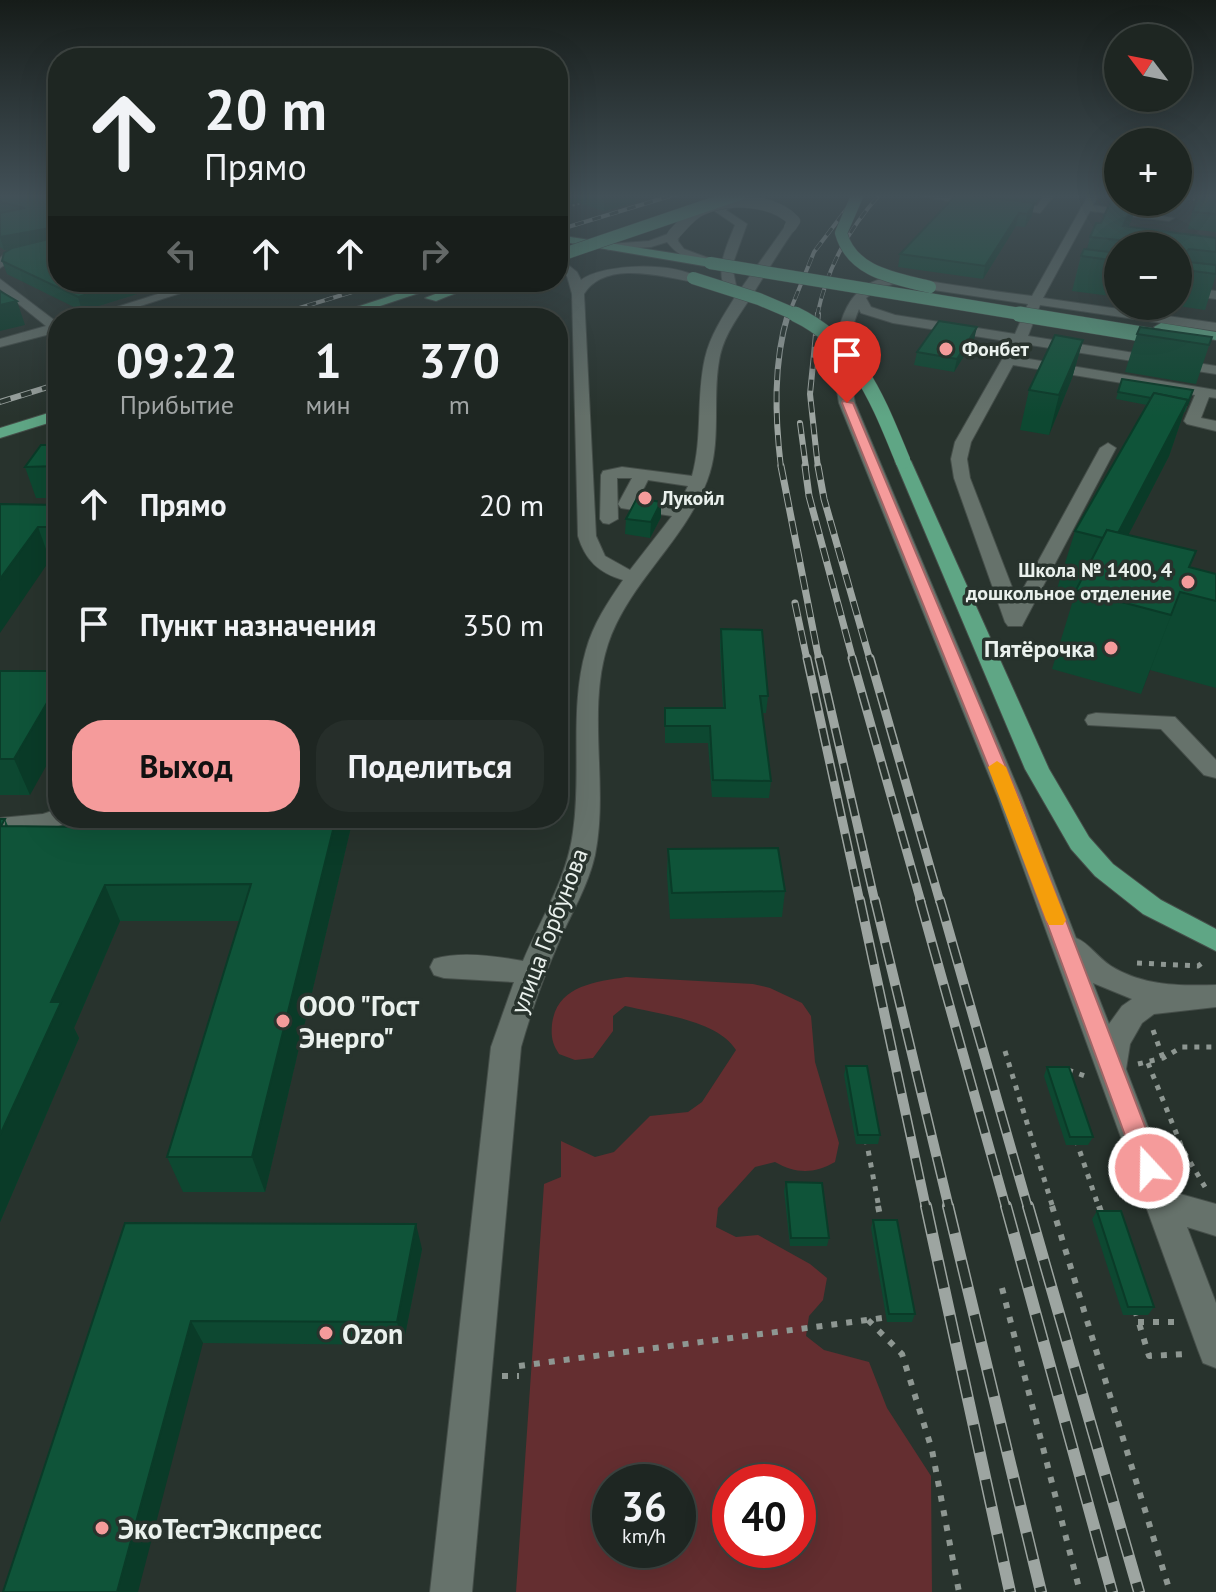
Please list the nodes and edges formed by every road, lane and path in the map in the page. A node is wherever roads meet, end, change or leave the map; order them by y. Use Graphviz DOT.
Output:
graph roads {
  1 [pos="568,268"];
  2 [pos="641,268"];
  3 [pos="724,268"];
  4 [pos="745,268"];
  5 [pos="764,268"];
  6 [pos="871,268"];
  7 [pos="1052,268"];
  8 [pos="693,278"];
  9 [pos="0,283"];
  10 [pos="176,292"];
  11 [pos="414,292"];
  12 [pos="447,292"];
  13 [pos="1192,292"];
  14 [pos="578,294"];
  15 [pos="1216,295"];
  16 [pos="745,296"];
  17 [pos="859,298"];
  18 [pos="1036,300"];
  19 [pos="122,308"];
  20 [pos="362,308"];
  21 [pos="399,308"];
  22 [pos="893,319"];
  23 [pos="48,320"];
  24 [pos="848,320"];
  25 [pos="1216,327"];
  26 [pos="48,330"];
  27 [pos="1160,332"];
  28 [pos="1216,336"];
  29 [pos="1020,339"];
  30 [pos="1189,341"];
  31 [pos="0,343"];
  32 [pos="1216,346"];
  33 [pos="1009,360"];
  34 [pos="1216,370"];
  35 [pos="1210,393"];
  36 [pos="48,402"];
  37 [pos="0,416"];
  38 [pos="48,418"];
  39 [pos="1216,426"];
  40 [pos="0,433"];
  41 [pos="1108,448"];
  42 [pos="643,474"];
  43 [pos="699,482"];
  44 [pos="682,512"];
  45 [pos="609,519"];
  46 [pos="636,578"];
  47 [pos="1096,720"];
  48 [pos="1216,770"];
  49 [pos="48,822"];
  50 [pos="0,826"];
  51 [pos="1061,933"];
  52 [pos="1215,948"];
  53 [pos="1135,963"];
  54 [pos="444,967"];
  55 [pos="531,974"];
  56 [pos="1216,996"];
  57 [pos="1179,997"];
  58 [pos="1151,1024"];
  59 [pos="1216,1047"];
  60 [pos="1005,1051"];
  61 [pos="1163,1058"];
  62 [pos="1148,1063"];
  63 [pos="1112,1069"];
  64 [pos="1064,1070"];
  65 [pos="865,1135"];
  66 [pos="1075,1135"];
  67 [pos="1162,1204"];
  68 [pos="1213,1208"];
  69 [pos="1105,1225"];
  70 [pos="885,1240"];
  71 [pos="1002,1288"];
  72 [pos="1131,1300"];
  73 [pos="899,1315"];
  74 [pos="868,1320"];
  75 [pos="1138,1322"];
  76 [pos="1176,1322"];
  77 [pos="1201,1352"];
  78 [pos="519,1366"];
  79 [pos="451,1592"];
  80 [pos="959,1592"];
  81 [pos="1080,1592"];
  82 [pos="1170,1592"];
  1 -- 14 [label="street"];
  2 -- 8 [label="main road, bridge"];
  3 -- 16 [label="street"];
  4 -- 27 [label="main road, bridge"];
  5 -- 16 [label="street, улица Горбунова, bridge"];
  6 -- 27 [label="main road, bridge"];
  7 -- 18 [label="street"];
  8 -- 14 [label="street"];
  8 -- 52 [label="main road, bridge"];
  9 -- 23 [label="street"];
  10 -- 19 [label="street"];
  11 -- 20 [label="main road"];
  12 -- 21 [label="main road"];
  13 -- 15 [label="street"];
  14 -- 46 [label="street"];
  16 -- 43 [label="street, улица Горбунова"];
  17 -- 18 [label="street"];
  17 -- 22 [label="street"];
  17 -- 24 [label="street"];
  18 -- 25 [label="street"];
  18 -- 29 [label="street"];
  22 -- 24 [label="street"];
  22 -- 29 [label="street"];
  24 -- 51 [label="street"];
  26 -- 31 [label="street"];
  27 -- 28 [label="main road"];
  27 -- 30 [label="main road"];
  29 -- 33 [label="street"];
  29 -- 34 [label="street"];
  30 -- 32 [label="street"];
  33 -- 35 [label="street"];
  33 -- 41 [label="street"];
  35 -- 39 [label="street"];
  36 -- 37 [label="main road"];
  38 -- 40 [label="main road"];
  42 -- 43 [label="street"];
  42 -- 44 [label="street"];
  42 -- 45 [label="street"];
  43 -- 44 [label="street, улица Горбунова"];
  44 -- 46 [label="street, улица Горбунова"];
  46 -- 55 [label="street, улица Горбунова"];
  47 -- 48 [label="street"];
  49 -- 50 [label="street"];
  51 -- 57 [label="street"];
  51 -- 63 [label="street"];
  52 -- 53 [label="path"];
  54 -- 55 [label="street"];
  55 -- 79 [label="street, улица Горбунова"];
  56 -- 57 [label="street"];
  57 -- 63 [label="street"];
  58 -- 61 [label="path"];
  59 -- 61 [label="path"];
  60 -- 82 [label="path"];
  61 -- 62 [label="path"];
  62 -- 63 [label="path"];
  62 -- 68 [label="path"];
  63 -- 64 [label="path"];
  63 -- 67 [label="street"];
  65 -- 70 [label="path"];
  66 -- 69 [label="path"];
  67 -- 68 [label="street"];
  67 -- 77 [label="street"];
  71 -- 81 [label="path"];
  72 -- 75 [label="path"];
  73 -- 74 [label="path"];
  74 -- 78 [label="path"];
  74 -- 80 [label="path"];
  75 -- 76 [label="path"];
  75 -- 77 [label="path"];
}
